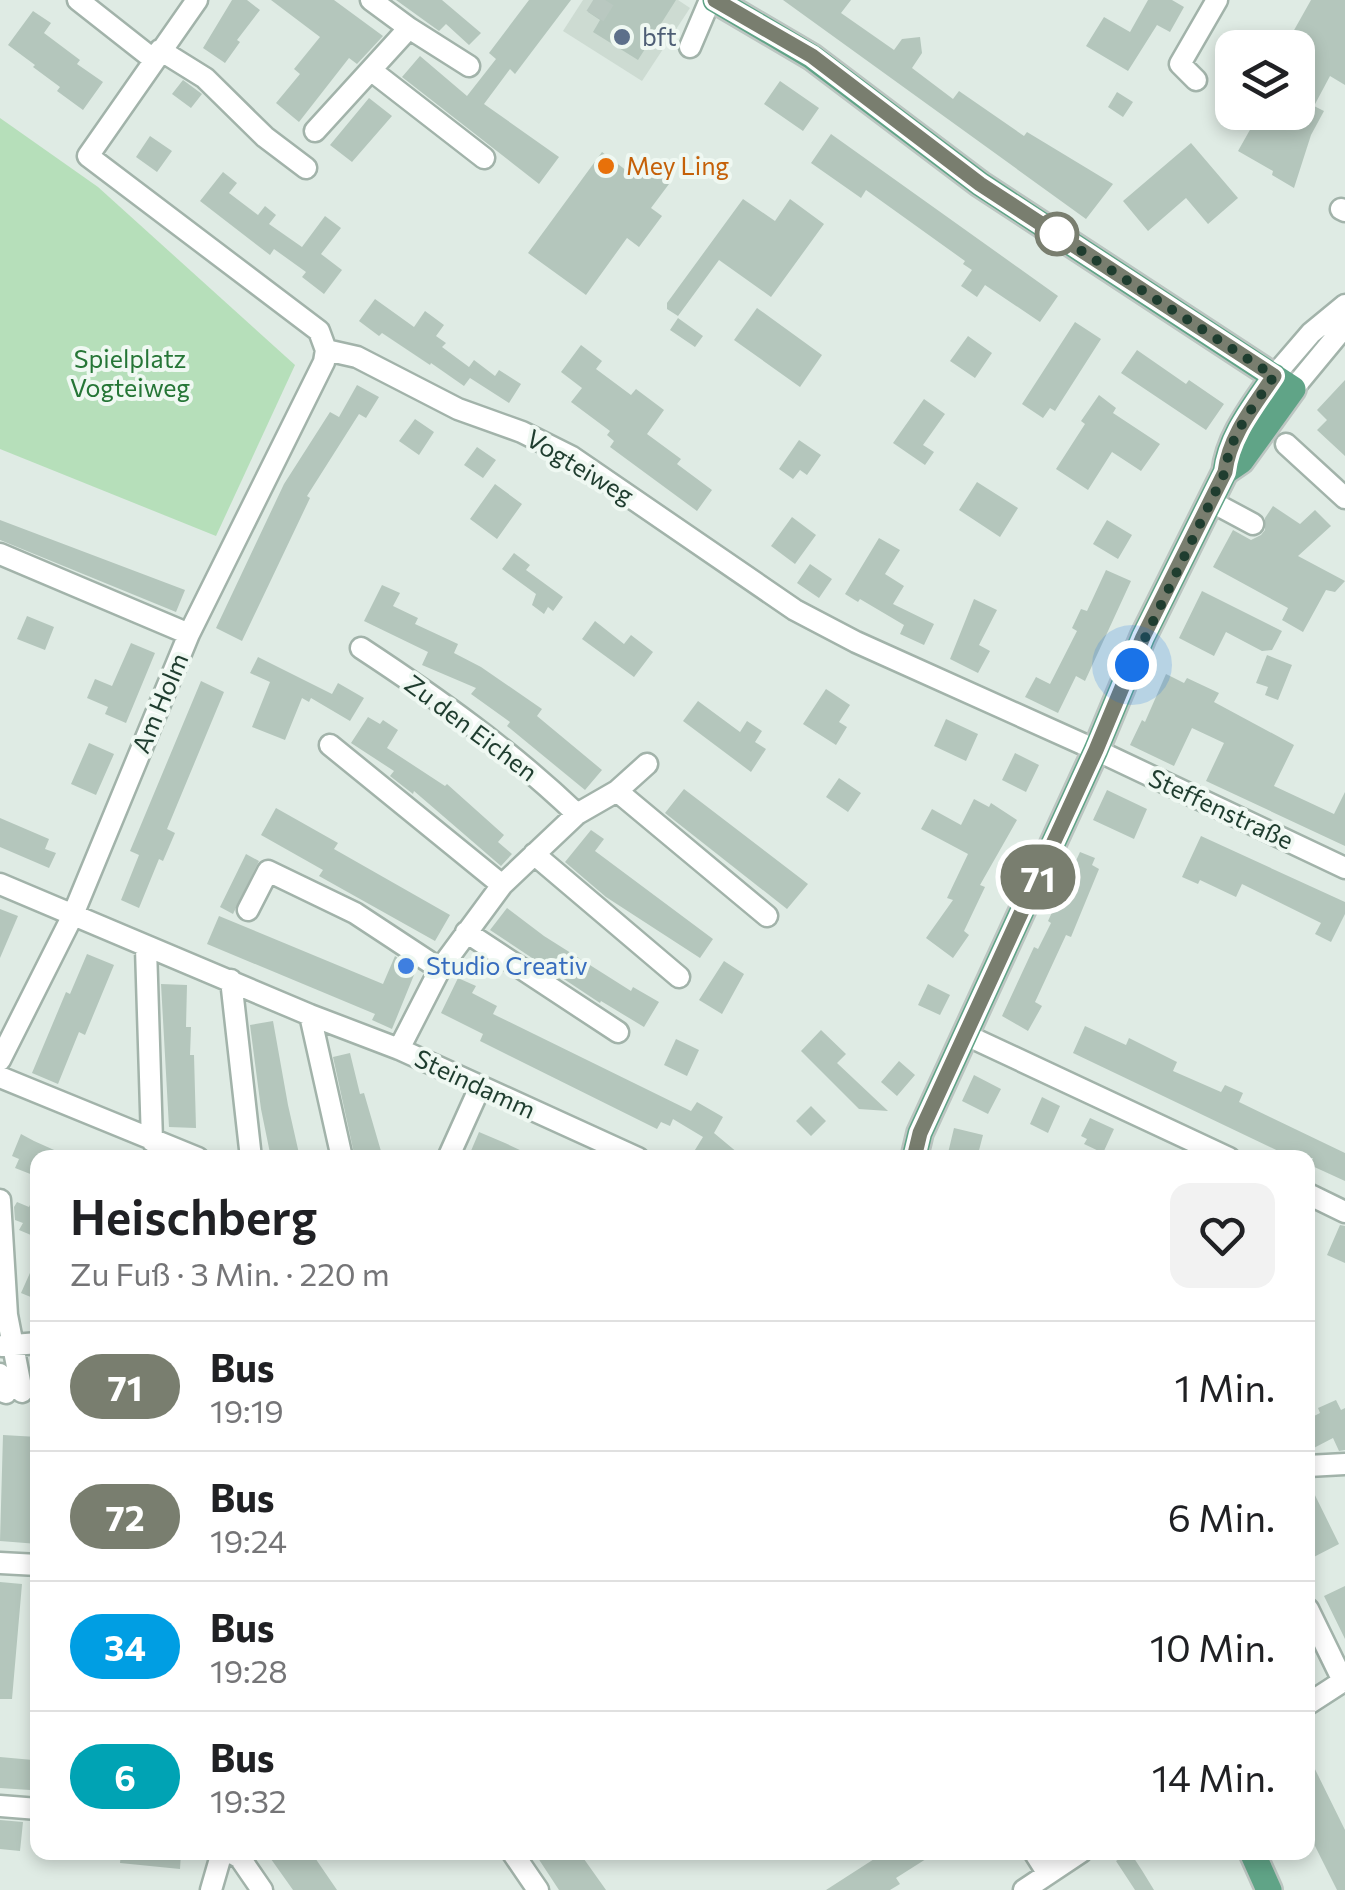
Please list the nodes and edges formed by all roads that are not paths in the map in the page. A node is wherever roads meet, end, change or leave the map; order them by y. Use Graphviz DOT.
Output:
graph roads {
  1 [pos="78,0"];
  2 [pos="197,0"];
  3 [pos="371,0"];
  4 [pos="1217,0"];
  5 [pos="727,3"];
  6 [pos="409,28"];
  7 [pos="690,46"];
  8 [pos="157,55"];
  9 [pos="469,66"];
  10 [pos="372,71"];
  11 [pos="1196,80"];
  12 [pos="315,132"];
  13 [pos="484,158"];
  14 [pos="306,168"];
  15 [pos="1345,305"];
  16 [pos="1345,326"];
  17 [pos="326,350"];
  18 [pos="1284,383"];
  19 [pos="1286,444"];
  20 [pos="1345,498"];
  21 [pos="1210,501"];
  22 [pos="1254,524"];
  23 [pos="0,554"];
  24 [pos="189,634"];
  25 [pos="361,648"];
  26 [pos="330,745"];
  27 [pos="1096,750"];
  28 [pos="647,764"];
  29 [pos="616,791"];
  30 [pos="576,814"];
  31 [pos="534,854"];
  32 [pos="1345,868"];
  33 [pos="0,884"];
  34 [pos="502,885"];
  35 [pos="248,910"];
  36 [pos="767,916"];
  37 [pos="72,917"];
  38 [pos="466,932"];
  39 [pos="146,948"];
  40 [pos="440,969"];
  41 [pos="679,976"];
  42 [pos="231,980"];
  43 [pos="310,1015"];
  44 [pos="618,1032"];
  45 [pos="966,1035"];
  46 [pos="399,1049"];
  47 [pos="0,1060"];
  48 [pos="0,1078"];
  49 [pos="480,1087"];
  50 [pos="152,1141"];
  51 [pos="175,1150"];
  52 [pos="251,1150"];
  53 [pos="340,1150"];
  54 [pos="452,1150"];
  55 [pos="620,1150"];
  56 [pos="916,1150"];
  57 [pos="1197,1150"];
  58 [pos="1315,1197"];
  59 [pos="0,1200"];
  60 [pos="1345,1212"];
  61 [pos="30,1344"];
  62 [pos="5,1346"];
  63 [pos="9,1386"];
  64 [pos="1345,1464"];
  65 [pos="1315,1466"];
  66 [pos="0,1563"];
  67 [pos="30,1565"];
  68 [pos="1315,1623"];
  69 [pos="1344,1681"];
  70 [pos="1315,1700"];
  71 [pos="0,1806"];
  72 [pos="30,1808"];
  73 [pos="220,1860"];
  74 [pos="241,1860"];
  75 [pos="517,1860"];
  76 [pos="1039,1860"];
  77 [pos="1068,1860"];
  78 [pos="1256,1860"];
  79 [pos="1048,1874"];
  80 [pos="211,1890"];
  81 [pos="262,1890"];
  82 [pos="538,1890"];
  83 [pos="1024,1890"];
  84 [pos="1269,1890"];
  1 -- 8 [label="street"];
  2 -- 8 [label="street"];
  3 -- 6 [label="street"];
  4 -- 11 [label="street"];
  5 -- 7 [label="street"];
  5 -- 18 [label="main road"];
  6 -- 9 [label="street"];
  6 -- 10 [label="street"];
  8 -- 14 [label="street"];
  8 -- 17 [label="street"];
  10 -- 12 [label="street"];
  10 -- 13 [label="street"];
  15 -- 18 [label="street"];
  16 -- 18 [label="street"];
  17 -- 24 [label="street, Am Holm"];
  17 -- 27 [label="street, Vogteiweg"];
  18 -- 21 [label="main road"];
  19 -- 20 [label="street"];
  21 -- 22 [label="street"];
  21 -- 27 [label="main road"];
  23 -- 24 [label="street"];
  24 -- 37 [label="street, Am Holm"];
  25 -- 30 [label="street, Zu den Eichen"];
  26 -- 34 [label="street"];
  27 -- 32 [label="street, Steffenstraße"];
  27 -- 45 [label="main road"];
  28 -- 29 [label="street"];
  29 -- 30 [label="street"];
  29 -- 36 [label="street"];
  30 -- 31 [label="street"];
  31 -- 34 [label="street"];
  31 -- 41 [label="street"];
  33 -- 37 [label="street, Steindamm"];
  34 -- 38 [label="street"];
  35 -- 40 [label="street"];
  37 -- 39 [label="street, Steindamm"];
  37 -- 47 [label="street, Am Holm"];
  38 -- 40 [label="street"];
  38 -- 44 [label="street"];
  39 -- 42 [label="street, Steindamm"];
  39 -- 50 [label="street"];
  40 -- 46 [label="street"];
  42 -- 43 [label="street, Steindamm"];
  42 -- 52 [label="street"];
  43 -- 46 [label="street, Steindamm"];
  43 -- 53 [label="street"];
  45 -- 56 [label="main road"];
  45 -- 57 [label="street"];
  46 -- 49 [label="street, Steindamm"];
  48 -- 50 [label="street"];
  49 -- 54 [label="street"];
  49 -- 55 [label="street, Steindamm"];
  50 -- 51 [label="street"];
  58 -- 60 [label="street"];
  59 -- 62 [label="street"];
  61 -- 62 [label="street"];
  62 -- 63 [label="street"];
  64 -- 65 [label="street"];
  66 -- 67 [label="street"];
  68 -- 69 [label="street"];
  69 -- 70 [label="street"];
  71 -- 72 [label="street"];
  73 -- 80 [label="street"];
  74 -- 81 [label="street"];
  75 -- 82 [label="street"];
  76 -- 79 [label="street"];
  77 -- 79 [label="street"];
  78 -- 84 [label="main road"];
  79 -- 83 [label="street"];
}
